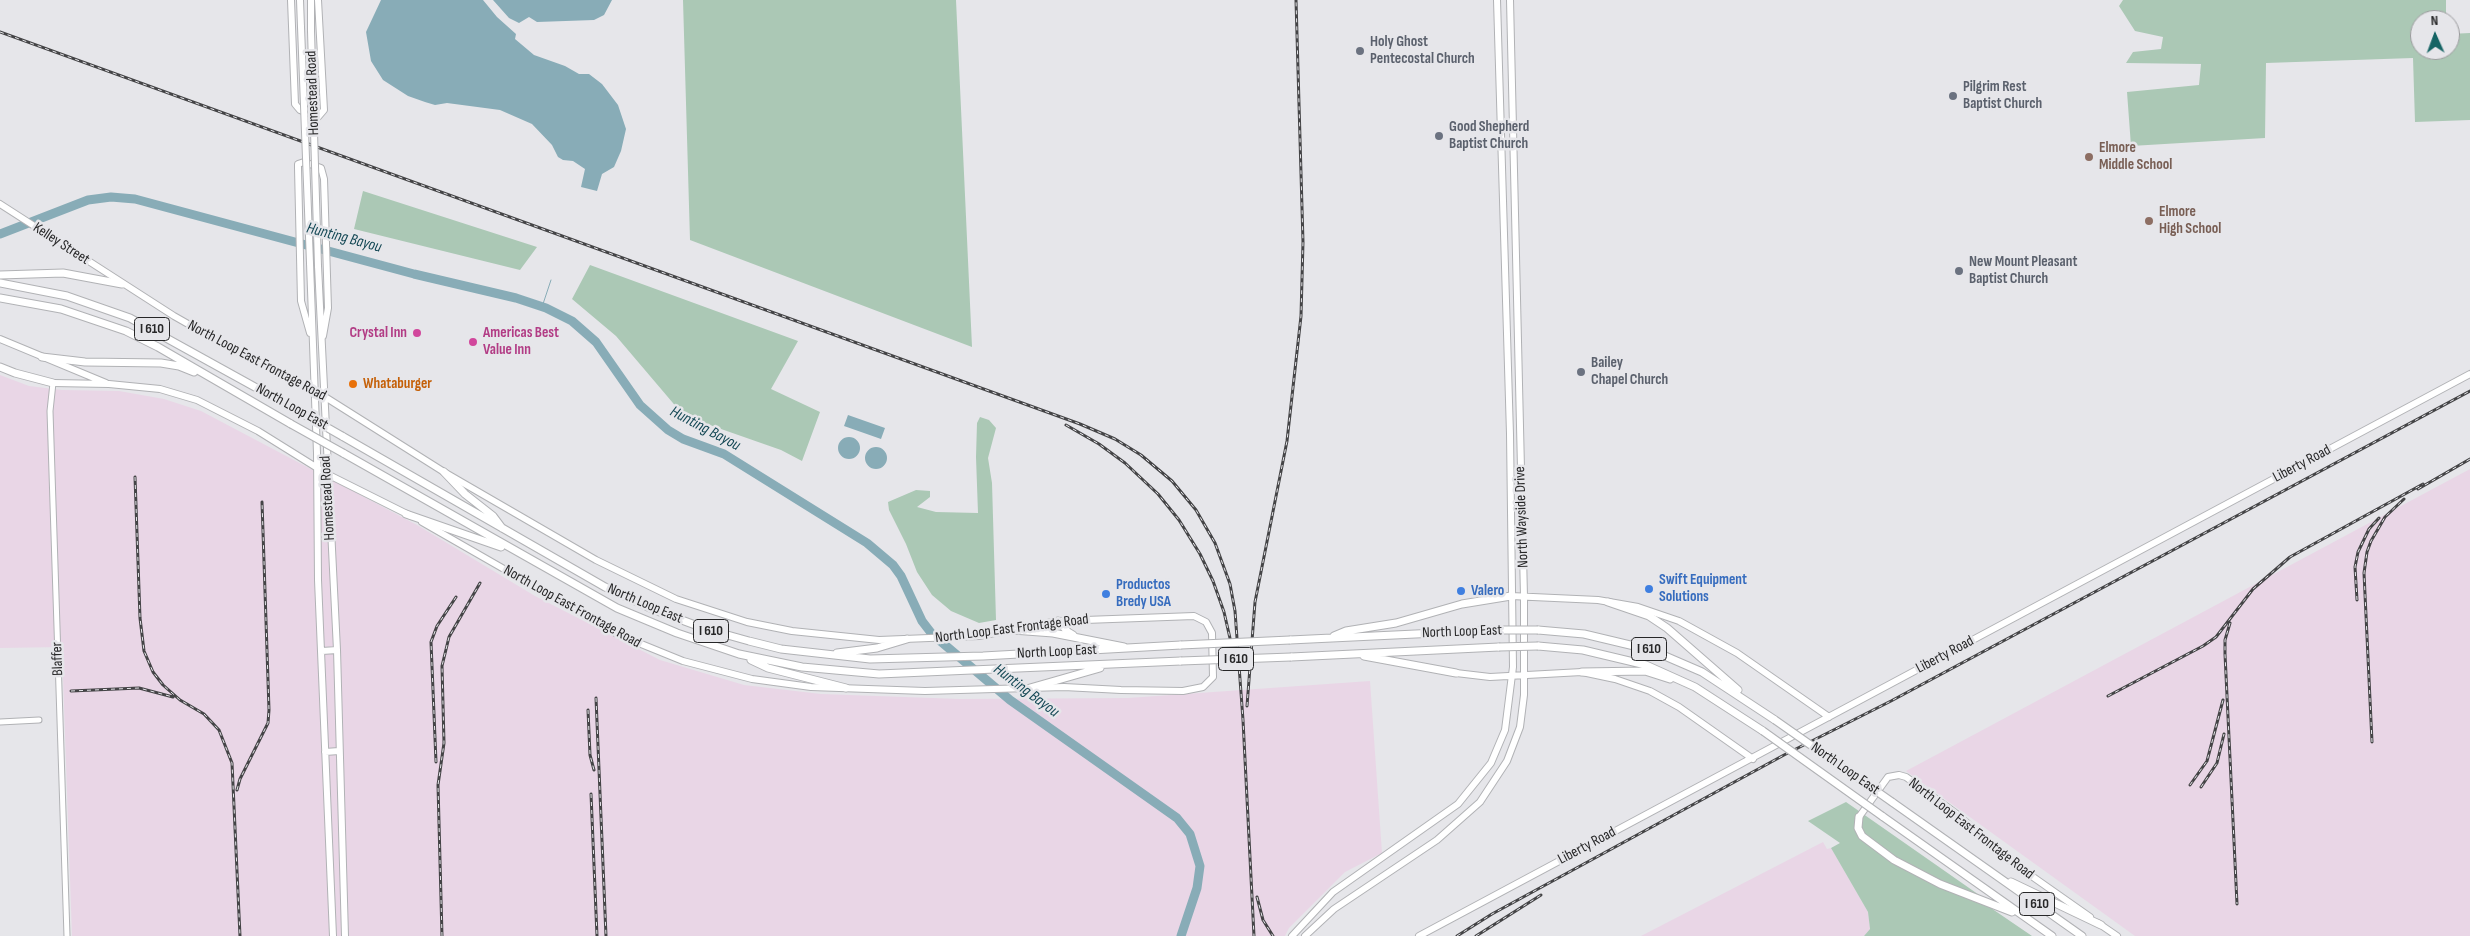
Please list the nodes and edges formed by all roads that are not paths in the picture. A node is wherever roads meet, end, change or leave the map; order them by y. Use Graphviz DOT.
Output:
graph roads {
  1 [pos="291,0"];
  2 [pos="300,0"];
  3 [pos="310,0"];
  4 [pos="318,0"];
  5 [pos="1497,0"];
  6 [pos="1510,0"];
  7 [pos="0,204"];
  8 [pos="0,275"];
  9 [pos="0,283"];
  10 [pos="122,284"];
  11 [pos="0,298"];
  12 [pos="0,339"];
  13 [pos="312,339"];
  14 [pos="322,339"];
  15 [pos="42,358"];
  16 [pos="0,367"];
  17 [pos="2470,374"];
  18 [pos="218,382"];
  19 [pos="53,383"];
  20 [pos="109,384"];
  21 [pos="314,390"];
  22 [pos="324,396"];
  23 [pos="316,468"];
  24 [pos="444,472"];
  25 [pos="327,474"];
  26 [pos="406,514"];
  27 [pos="503,530"];
  28 [pos="518,553"];
  29 [pos="318,580"];
  30 [pos="332,580"];
  31 [pos="1511,596"];
  32 [pos="1524,596"];
  33 [pos="1608,602"];
  34 [pos="1058,620"];
  35 [pos="1013,630"];
  36 [pos="1078,637"];
  37 [pos="1330,638"];
  38 [pos="907,639"];
  39 [pos="1133,648"];
  40 [pos="337,650"];
  41 [pos="322,651"];
  42 [pos="739,654"];
  43 [pos="822,654"];
  44 [pos="1353,655"];
  45 [pos="1114,664"];
  46 [pos="1582,672"];
  47 [pos="1456,673"];
  48 [pos="1513,675"];
  49 [pos="1524,675"];
  50 [pos="846,688"];
  51 [pos="1030,688"];
  52 [pos="1695,688"];
  53 [pos="1749,701"];
  54 [pos="1829,718"];
  55 [pos="39,720"];
  56 [pos="0,722"];
  57 [pos="339,751"];
  58 [pos="325,752"];
  59 [pos="1752,759"];
  60 [pos="341,811"];
  61 [pos="328,812"];
  62 [pos="1859,817"];
  63 [pos="1993,873"];
  64 [pos="344,896"];
  65 [pos="332,898"];
  66 [pos="2026,918"];
  67 [pos="2101,925"];
  68 [pos="1306,935"];
  69 [pos="67,936"];
  70 [pos="333,936"];
  71 [pos="345,936"];
  72 [pos="1292,936"];
  73 [pos="1419,936"];
  74 [pos="2052,936"];
  75 [pos="2082,936"];
  76 [pos="2117,936"];
  1 -- 4 [label="main road"];
  2 -- 13 [label="main road, Homestead Road, bridge"];
  3 -- 14 [label="main road, Homestead Road, bridge"];
  5 -- 31 [label="main road, North Wayside Drive"];
  6 -- 32 [label="main road, North Wayside Drive"];
  7 -- 10 [label="main road, Kelley Street"];
  8 -- 10 [label="highway"];
  9 -- 27 [label="highway, North Loop East / I 610, bridge"];
  10 -- 21 [label="main road, North Loop East Frontage Road"];
  11 -- 18 [label="highway, North Loop East / I 610"];
  12 -- 15 [label="main road"];
  13 -- 14 [label="main road"];
  13 -- 21 [label="main road, Homestead Road"];
  14 -- 22 [label="main road, Homestead Road"];
  15 -- 18 [label="highway"];
  15 -- 20 [label="main road"];
  16 -- 19 [label="highway"];
  17 -- 54 [label="main road, Liberty Road"];
  18 -- 28 [label="highway, North Loop East / I 610, bridge"];
  19 -- 20 [label="main road, North Loop East Frontage Road"];
  19 -- 69 [label="street, Blaffer"];
  20 -- 23 [label="main road, North Loop East Frontage Road"];
  21 -- 22 [label="main road, North Loop East Frontage Road"];
  21 -- 23 [label="main road, Homestead Road"];
  22 -- 24 [label="main road, North Loop East Frontage Road"];
  22 -- 25 [label="main road, Homestead Road"];
  23 -- 25 [label="main road, North Loop East Frontage Road"];
  23 -- 29 [label="main road, Homestead Road"];
  24 -- 27 [label="highway"];
  24 -- 38 [label="main road, North Loop East Frontage Road"];
  25 -- 26 [label="main road, North Loop East Frontage Road"];
  25 -- 30 [label="main road, Homestead Road"];
  26 -- 28 [label="highway"];
  26 -- 50 [label="main road, North Loop East Frontage Road"];
  27 -- 43 [label="highway, North Loop East / I 610"];
  28 -- 42 [label="highway, North Loop East / I 610"];
  29 -- 30 [label="main road"];
  29 -- 41 [label="main road, Homestead Road"];
  30 -- 40 [label="main road, Homestead Road"];
  31 -- 32 [label="main road"];
  31 -- 37 [label="highway"];
  31 -- 48 [label="main road, North Wayside Drive"];
  32 -- 33 [label="main road"];
  32 -- 49 [label="main road, North Wayside Drive"];
  33 -- 53 [label="highway"];
  33 -- 54 [label="main road"];
  34 -- 35 [label="main road, North Loop East Frontage Road"];
  34 -- 36 [label="highway"];
  34 -- 51 [label="main road, North Loop East Frontage Road"];
  35 -- 36 [label="highway"];
  35 -- 38 [label="main road, North Loop East Frontage Road"];
  36 -- 39 [label="highway"];
  37 -- 39 [label="highway, North Loop East / I 610, bridge"];
  37 -- 53 [label="highway, North Loop East / I 610, bridge"];
  38 -- 43 [label="highway"];
  39 -- 43 [label="highway, North Loop East / I 610"];
  40 -- 41 [label="main road"];
  40 -- 57 [label="main road, Homestead Road"];
  41 -- 58 [label="main road, Homestead Road"];
  42 -- 45 [label="highway, North Loop East / I 610"];
  42 -- 50 [label="highway"];
  44 -- 45 [label="highway, North Loop East / I 610, bridge"];
  44 -- 47 [label="highway"];
  44 -- 52 [label="highway, North Loop East / I 610, bridge"];
  45 -- 51 [label="highway"];
  46 -- 49 [label="main road"];
  46 -- 52 [label="highway"];
  46 -- 59 [label="main road"];
  47 -- 48 [label="main road"];
  48 -- 49 [label="main road"];
  48 -- 72 [label="main road, North Wayside Drive"];
  49 -- 68 [label="main road, North Wayside Drive"];
  50 -- 51 [label="main road, North Loop East Frontage Road"];
  52 -- 66 [label="highway, North Loop East / I 610, bridge"];
  53 -- 63 [label="highway, North Loop East / I 610, bridge"];
  54 -- 59 [label="main road, Liberty Road"];
  55 -- 56 [label="street"];
  57 -- 58 [label="main road"];
  57 -- 60 [label="main road, Homestead Road"];
  58 -- 61 [label="main road, Homestead Road"];
  59 -- 73 [label="main road, Liberty Road"];
  60 -- 61 [label="main road"];
  60 -- 64 [label="main road, Homestead Road"];
  61 -- 65 [label="main road, Homestead Road"];
  62 -- 66 [label="highway"];
  62 -- 67 [label="main road, North Loop East Frontage Road"];
  63 -- 67 [label="highway"];
  63 -- 75 [label="highway, North Loop East / I 610"];
  64 -- 65 [label="main road"];
  64 -- 71 [label="main road, Homestead Road"];
  65 -- 70 [label="main road, Homestead Road"];
  66 -- 74 [label="highway, North Loop East / I 610"];
  67 -- 76 [label="main road, North Loop East Frontage Road"];
}
